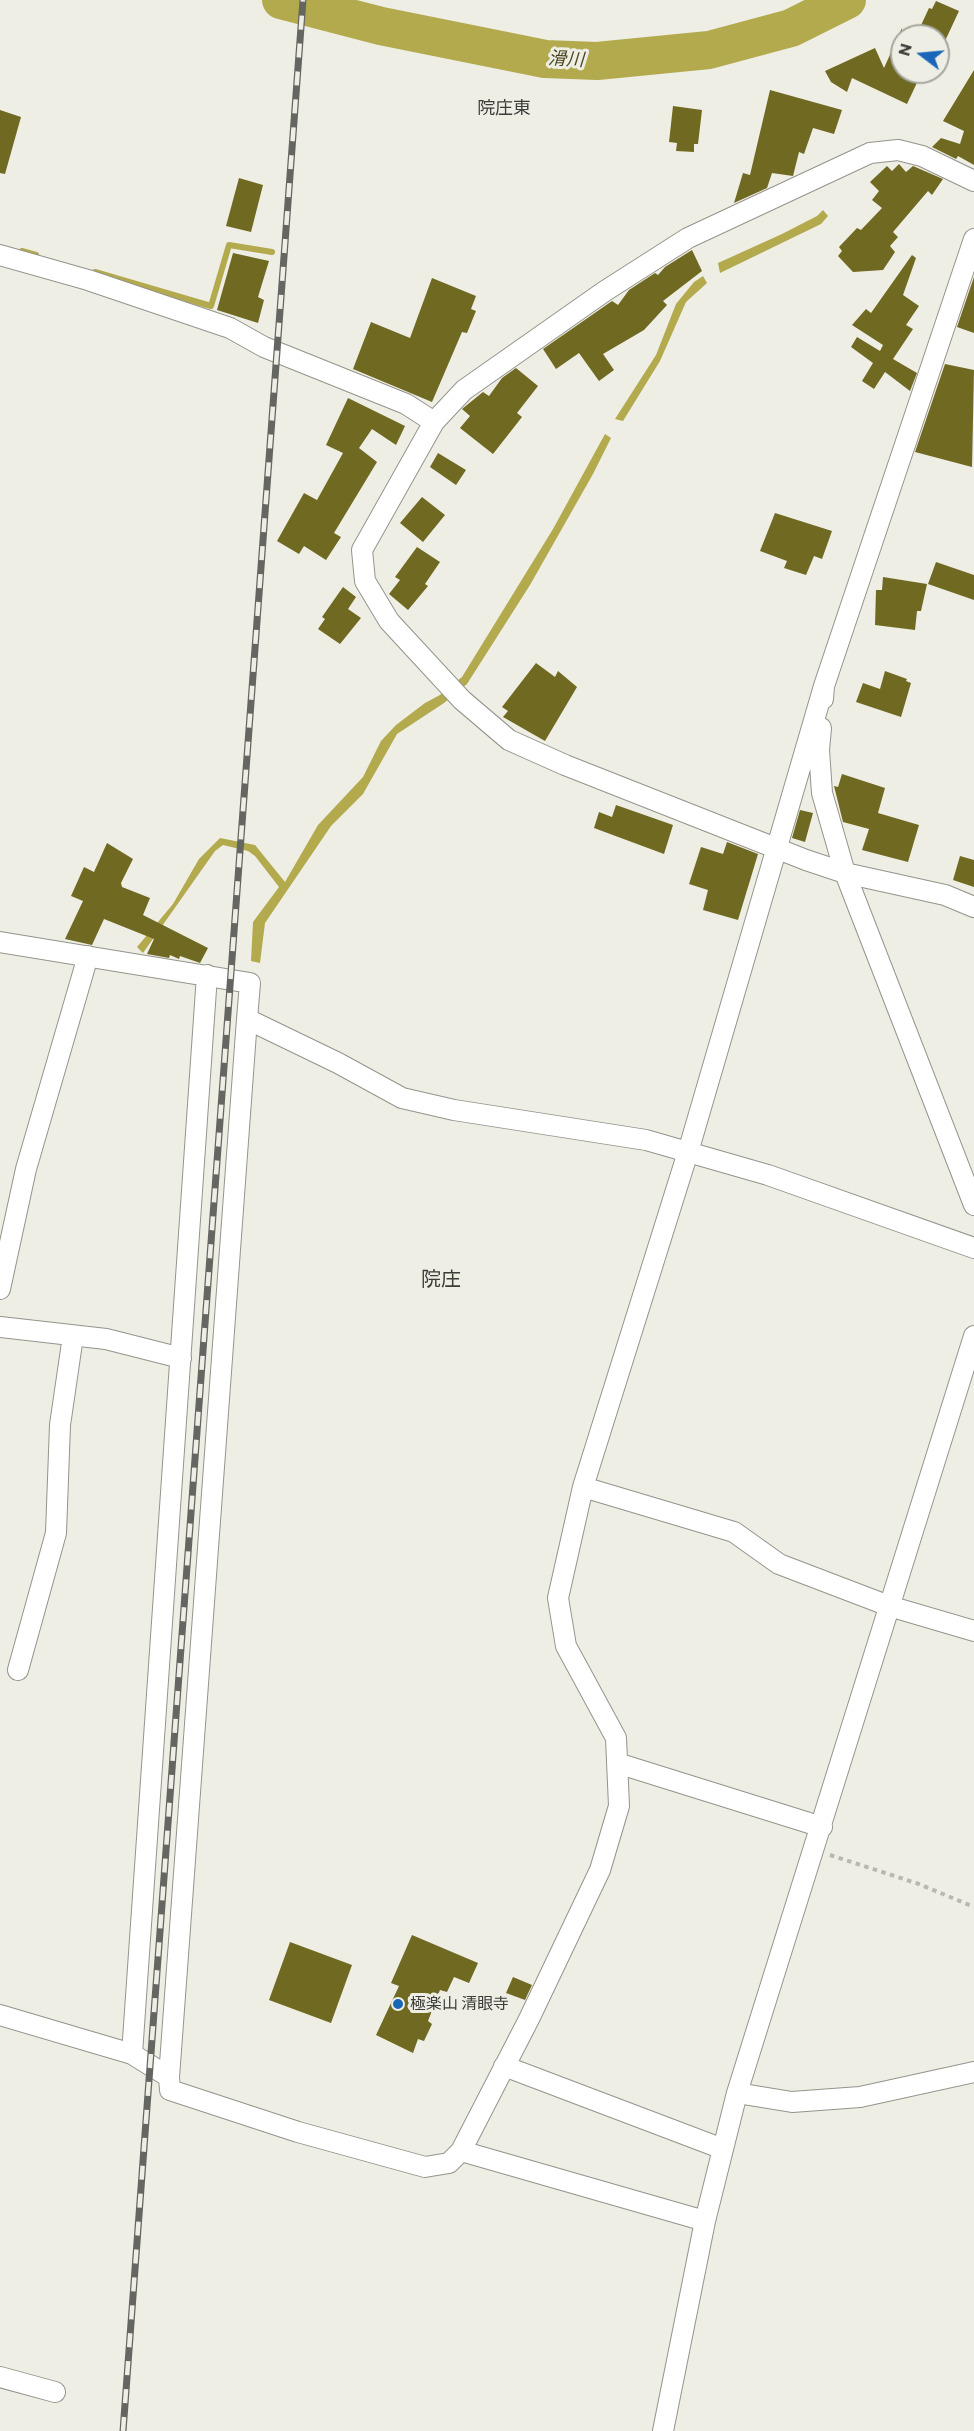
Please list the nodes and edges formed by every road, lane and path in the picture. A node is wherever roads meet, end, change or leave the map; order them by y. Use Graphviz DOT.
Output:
graph roads {
  1 [pos="974,181"];
  2 [pos="974,239"];
  3 [pos="0,255"];
  4 [pos="434,422"];
  5 [pos="824,686"];
  6 [pos="777,849"];
  7 [pos="845,873"];
  8 [pos="974,907"];
  9 [pos="0,942"];
  10 [pos="88,956"];
  11 [pos="207,975"];
  12 [pos="247,1019"];
  13 [pos="688,1152"];
  14 [pos="974,1205"];
  15 [pos="974,1248"];
  16 [pos="0,1288"];
  17 [pos="0,1327"];
  18 [pos="73,1336"];
  19 [pos="974,1336"];
  20 [pos="181,1358"];
  21 [pos="583,1487"];
  22 [pos="889,1606"];
  23 [pos="974,1631"];
  24 [pos="18,1670"];
  25 [pos="617,1763"];
  26 [pos="822,1827"];
  27 [pos="815,1850"];
  28 [pos="974,1907"];
  29 [pos="0,2015"];
  30 [pos="132,2054"];
  31 [pos="504,2066"];
  32 [pos="974,2072"];
  33 [pos="169,2077"];
  34 [pos="737,2093"];
  35 [pos="723,2149"];
  36 [pos="461,2151"];
  37 [pos="705,2221"];
  38 [pos="0,2377"];
  39 [pos="55,2392"];
  40 [pos="663,2431"];
  1 -- 4 [label="street"];
  2 -- 5 [label="street"];
  3 -- 4 [label="street"];
  4 -- 6 [label="street"];
  5 -- 6 [label="street"];
  5 -- 7 [label="street"];
  6 -- 7 [label="street"];
  6 -- 13 [label="street"];
  7 -- 8 [label="street"];
  7 -- 14 [label="street"];
  9 -- 10 [label="street"];
  10 -- 11 [label="street"];
  10 -- 16 [label="street"];
  11 -- 12 [label="street"];
  11 -- 20 [label="street"];
  12 -- 13 [label="street"];
  12 -- 33 [label="street"];
  13 -- 15 [label="street"];
  13 -- 21 [label="street"];
  17 -- 18 [label="street"];
  18 -- 20 [label="street"];
  18 -- 24 [label="street"];
  19 -- 22 [label="street"];
  20 -- 30 [label="street"];
  21 -- 22 [label="street"];
  21 -- 25 [label="street"];
  22 -- 23 [label="street"];
  22 -- 26 [label="street"];
  25 -- 26 [label="street"];
  25 -- 31 [label="street"];
  26 -- 27 [label="street"];
  27 -- 28 [label="path"];
  27 -- 34 [label="street"];
  29 -- 30 [label="street"];
  30 -- 33 [label="street"];
  31 -- 35 [label="street"];
  31 -- 36 [label="street"];
  32 -- 34 [label="street"];
  33 -- 36 [label="street"];
  34 -- 35 [label="street"];
  35 -- 37 [label="street"];
  36 -- 37 [label="street"];
  37 -- 40 [label="street"];
  38 -- 39 [label="street"];
}
